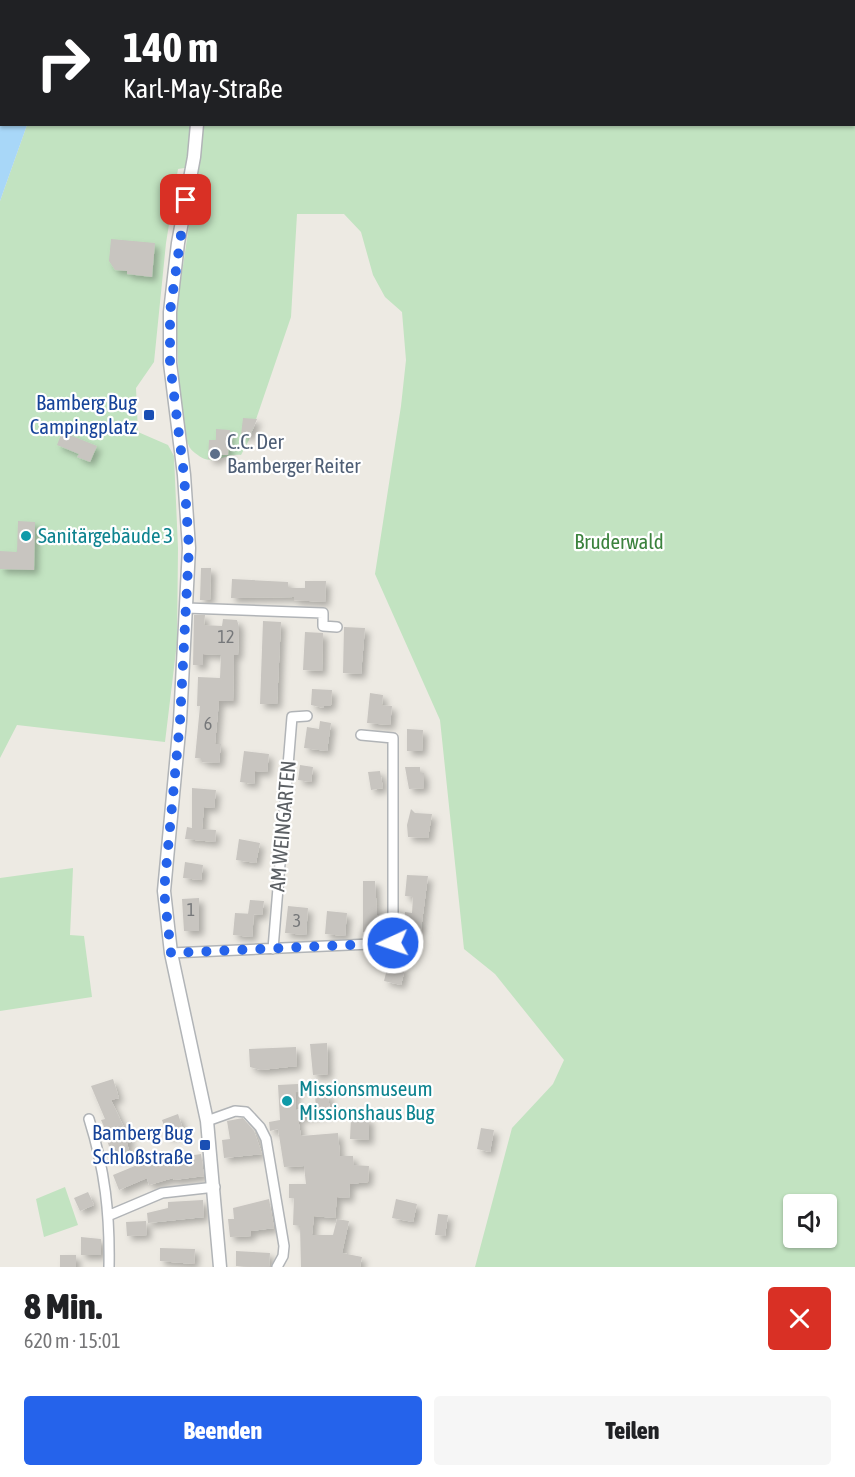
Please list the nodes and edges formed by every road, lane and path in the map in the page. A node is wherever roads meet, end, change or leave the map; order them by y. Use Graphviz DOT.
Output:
graph roads {
  1 [pos="197,126"];
  2 [pos="186,608"];
  3 [pos="337,627"];
  4 [pos="307,716"];
  5 [pos="362,735"];
  6 [pos="273,949"];
  7 [pos="171,953"];
  8 [pos="89,1119"];
  9 [pos="207,1121"];
  10 [pos="215,1187"];
  11 [pos="110,1215"];
  12 [pos="278,1266"];
  13 [pos="109,1267"];
  14 [pos="220,1267"];
  1 -- 2 [label="street"];
  2 -- 3 [label="street"];
  2 -- 7 [label="street"];
  4 -- 6 [label="street, AM WEINGARTEN"];
  5 -- 6 [label="street"];
  6 -- 7 [label="street"];
  7 -- 9 [label="street"];
  8 -- 11 [label="street"];
  9 -- 10 [label="street"];
  9 -- 12 [label="street"];
  10 -- 11 [label="street"];
  10 -- 14 [label="street"];
  11 -- 13 [label="street"];
}
